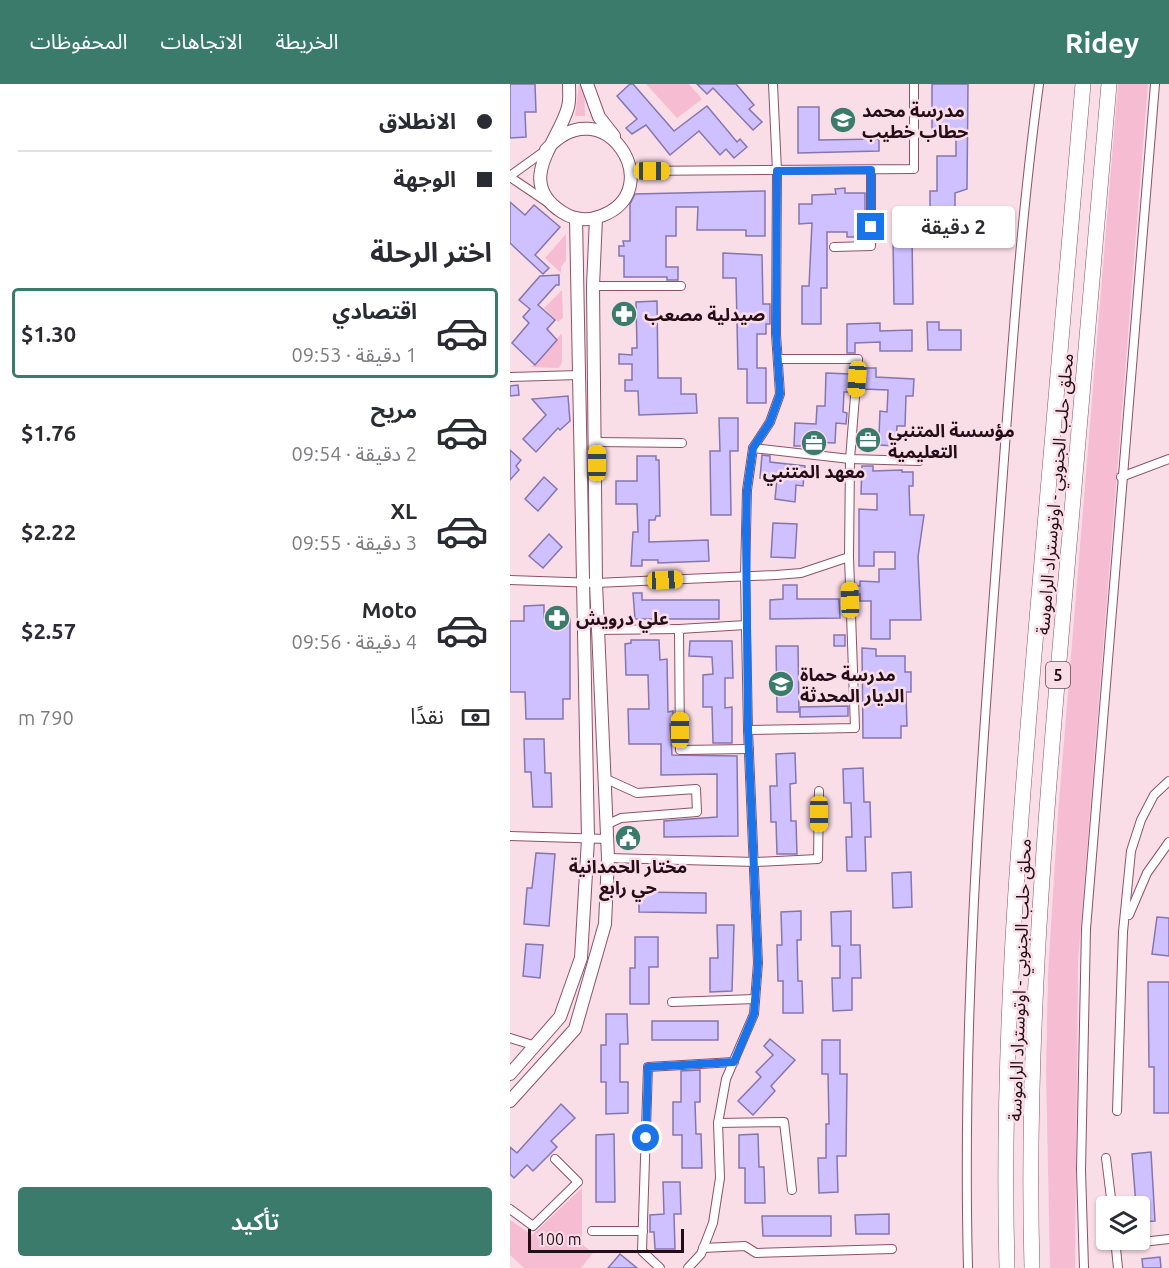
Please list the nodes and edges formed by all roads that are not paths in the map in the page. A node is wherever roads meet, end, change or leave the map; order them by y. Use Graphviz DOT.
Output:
graph roads {
  1 [pos="569,84"];
  2 [pos="587,84"];
  3 [pos="773,84"];
  4 [pos="914,84"];
  5 [pos="1039,84"];
  6 [pos="1083,84"];
  7 [pos="1109,84"];
  8 [pos="1155,84"];
  9 [pos="618,142"];
  10 [pos="546,150"];
  11 [pos="871,170"];
  12 [pos="631,171"];
  13 [pos="777,171"];
  14 [pos="510,176"];
  15 [pos="556,208"];
  16 [pos="576,218"];
  17 [pos="596,218"];
  18 [pos="834,247"];
  19 [pos="593,286"];
  20 [pos="681,286"];
  21 [pos="777,359"];
  22 [pos="579,375"];
  23 [pos="510,377"];
  24 [pos="597,441"];
  25 [pos="682,443"];
  26 [pos="753,448"];
  27 [pos="850,459"];
  28 [pos="1169,459"];
  29 [pos="919,461"];
  30 [pos="1121,477"];
  31 [pos="849,557"];
  32 [pos="745,576"];
  33 [pos="510,580"];
  34 [pos="581,582"];
  35 [pos="596,583"];
  36 [pos="746,625"];
  37 [pos="679,628"];
  38 [pos="598,630"];
  39 [pos="748,730"];
  40 [pos="749,749"];
  41 [pos="604,778"];
  42 [pos="1169,781"];
  43 [pos="819,791"];
  44 [pos="606,825"];
  45 [pos="510,836"];
  46 [pos="588,839"];
  47 [pos="607,839"];
  48 [pos="1169,842"];
  49 [pos="608,858"];
  50 [pos="756,862"];
  51 [pos="1124,932"];
  52 [pos="755,999"];
  53 [pos="672,1002"];
  54 [pos="510,1038"];
  55 [pos="536,1046"];
  56 [pos="734,1062"];
  57 [pos="510,1074"];
  58 [pos="510,1101"];
  59 [pos="1117,1111"];
  60 [pos="718,1124"];
  61 [pos="1106,1158"];
  62 [pos="555,1159"];
  63 [pos="792,1190"];
  64 [pos="1111,1196"];
  65 [pos="510,1209"];
  66 [pos="592,1231"];
  67 [pos="643,1232"];
  68 [pos="1169,1239"];
  69 [pos="1150,1240"];
  70 [pos="703,1248"];
  71 [pos="892,1249"];
  72 [pos="1116,1250"];
  73 [pos="660,1268"];
  74 [pos="688,1268"];
  75 [pos="968,1268"];
  76 [pos="1007,1268"];
  77 [pos="1032,1268"];
  78 [pos="1084,1268"];
  79 [pos="1118,1268"];
  1 -- 10 [label="main road"];
  2 -- 9 [label="main road"];
  3 -- 13 [label="street"];
  4 -- 11 [label="street"];
  5 -- 75 [label="street"];
  6 -- 76 [label="highway, محلق حلب الجنوبي - اوتوستراد الراموسة / 5"];
  7 -- 77 [label="highway, محلق حلب الجنوبي - اوتوستراد الراموسة / 5"];
  8 -- 30 [label="street"];
  9 -- 10 [label="main road"];
  9 -- 12 [label="main road"];
  10 -- 14 [label="street"];
  10 -- 15 [label="main road"];
  11 -- 13 [label="street"];
  11 -- 18 [label="street"];
  12 -- 13 [label="street"];
  12 -- 17 [label="main road"];
  13 -- 21 [label="street"];
  14 -- 15 [label="street"];
  15 -- 16 [label="main road"];
  16 -- 17 [label="main road"];
  16 -- 22 [label="main road"];
  17 -- 19 [label="main road"];
  19 -- 20 [label="street"];
  19 -- 24 [label="main road"];
  21 -- 26 [label="street"];
  21 -- 27 [label="street"];
  22 -- 23 [label="street"];
  22 -- 34 [label="main road"];
  24 -- 25 [label="street"];
  24 -- 35 [label="main road"];
  26 -- 27 [label="street"];
  26 -- 32 [label="street"];
  27 -- 29 [label="street"];
  27 -- 31 [label="street"];
  28 -- 30 [label="street"];
  30 -- 78 [label="street"];
  31 -- 32 [label="street"];
  31 -- 39 [label="street"];
  32 -- 35 [label="street"];
  32 -- 36 [label="street"];
  33 -- 34 [label="street"];
  34 -- 35 [label="street"];
  34 -- 46 [label="main road"];
  35 -- 38 [label="main road"];
  36 -- 37 [label="street"];
  36 -- 39 [label="street"];
  37 -- 38 [label="street"];
  37 -- 40 [label="street"];
  38 -- 41 [label="main road"];
  39 -- 40 [label="street"];
  40 -- 50 [label="street"];
  41 -- 44 [label="main road"];
  41 -- 44 [label="street"];
  42 -- 51 [label="street"];
  43 -- 50 [label="street"];
  44 -- 47 [label="main road"];
  45 -- 46 [label="street"];
  46 -- 47 [label="street"];
  46 -- 55 [label="main road"];
  47 -- 49 [label="main road"];
  48 -- 51 [label="street"];
  49 -- 50 [label="street"];
  49 -- 58 [label="main road"];
  50 -- 52 [label="street"];
  51 -- 59 [label="street"];
  52 -- 53 [label="street"];
  52 -- 56 [label="street"];
  54 -- 55 [label="street"];
  55 -- 57 [label="main road"];
  56 -- 60 [label="street"];
  56 -- 67 [label="street"];
  60 -- 63 [label="street"];
  60 -- 70 [label="street"];
  61 -- 64 [label="street"];
  62 -- 65 [label="street"];
  66 -- 67 [label="street"];
  67 -- 73 [label="street"];
  68 -- 69 [label="street"];
  70 -- 71 [label="street"];
  70 -- 74 [label="street"];
  72 -- 79 [label="street"];
}
